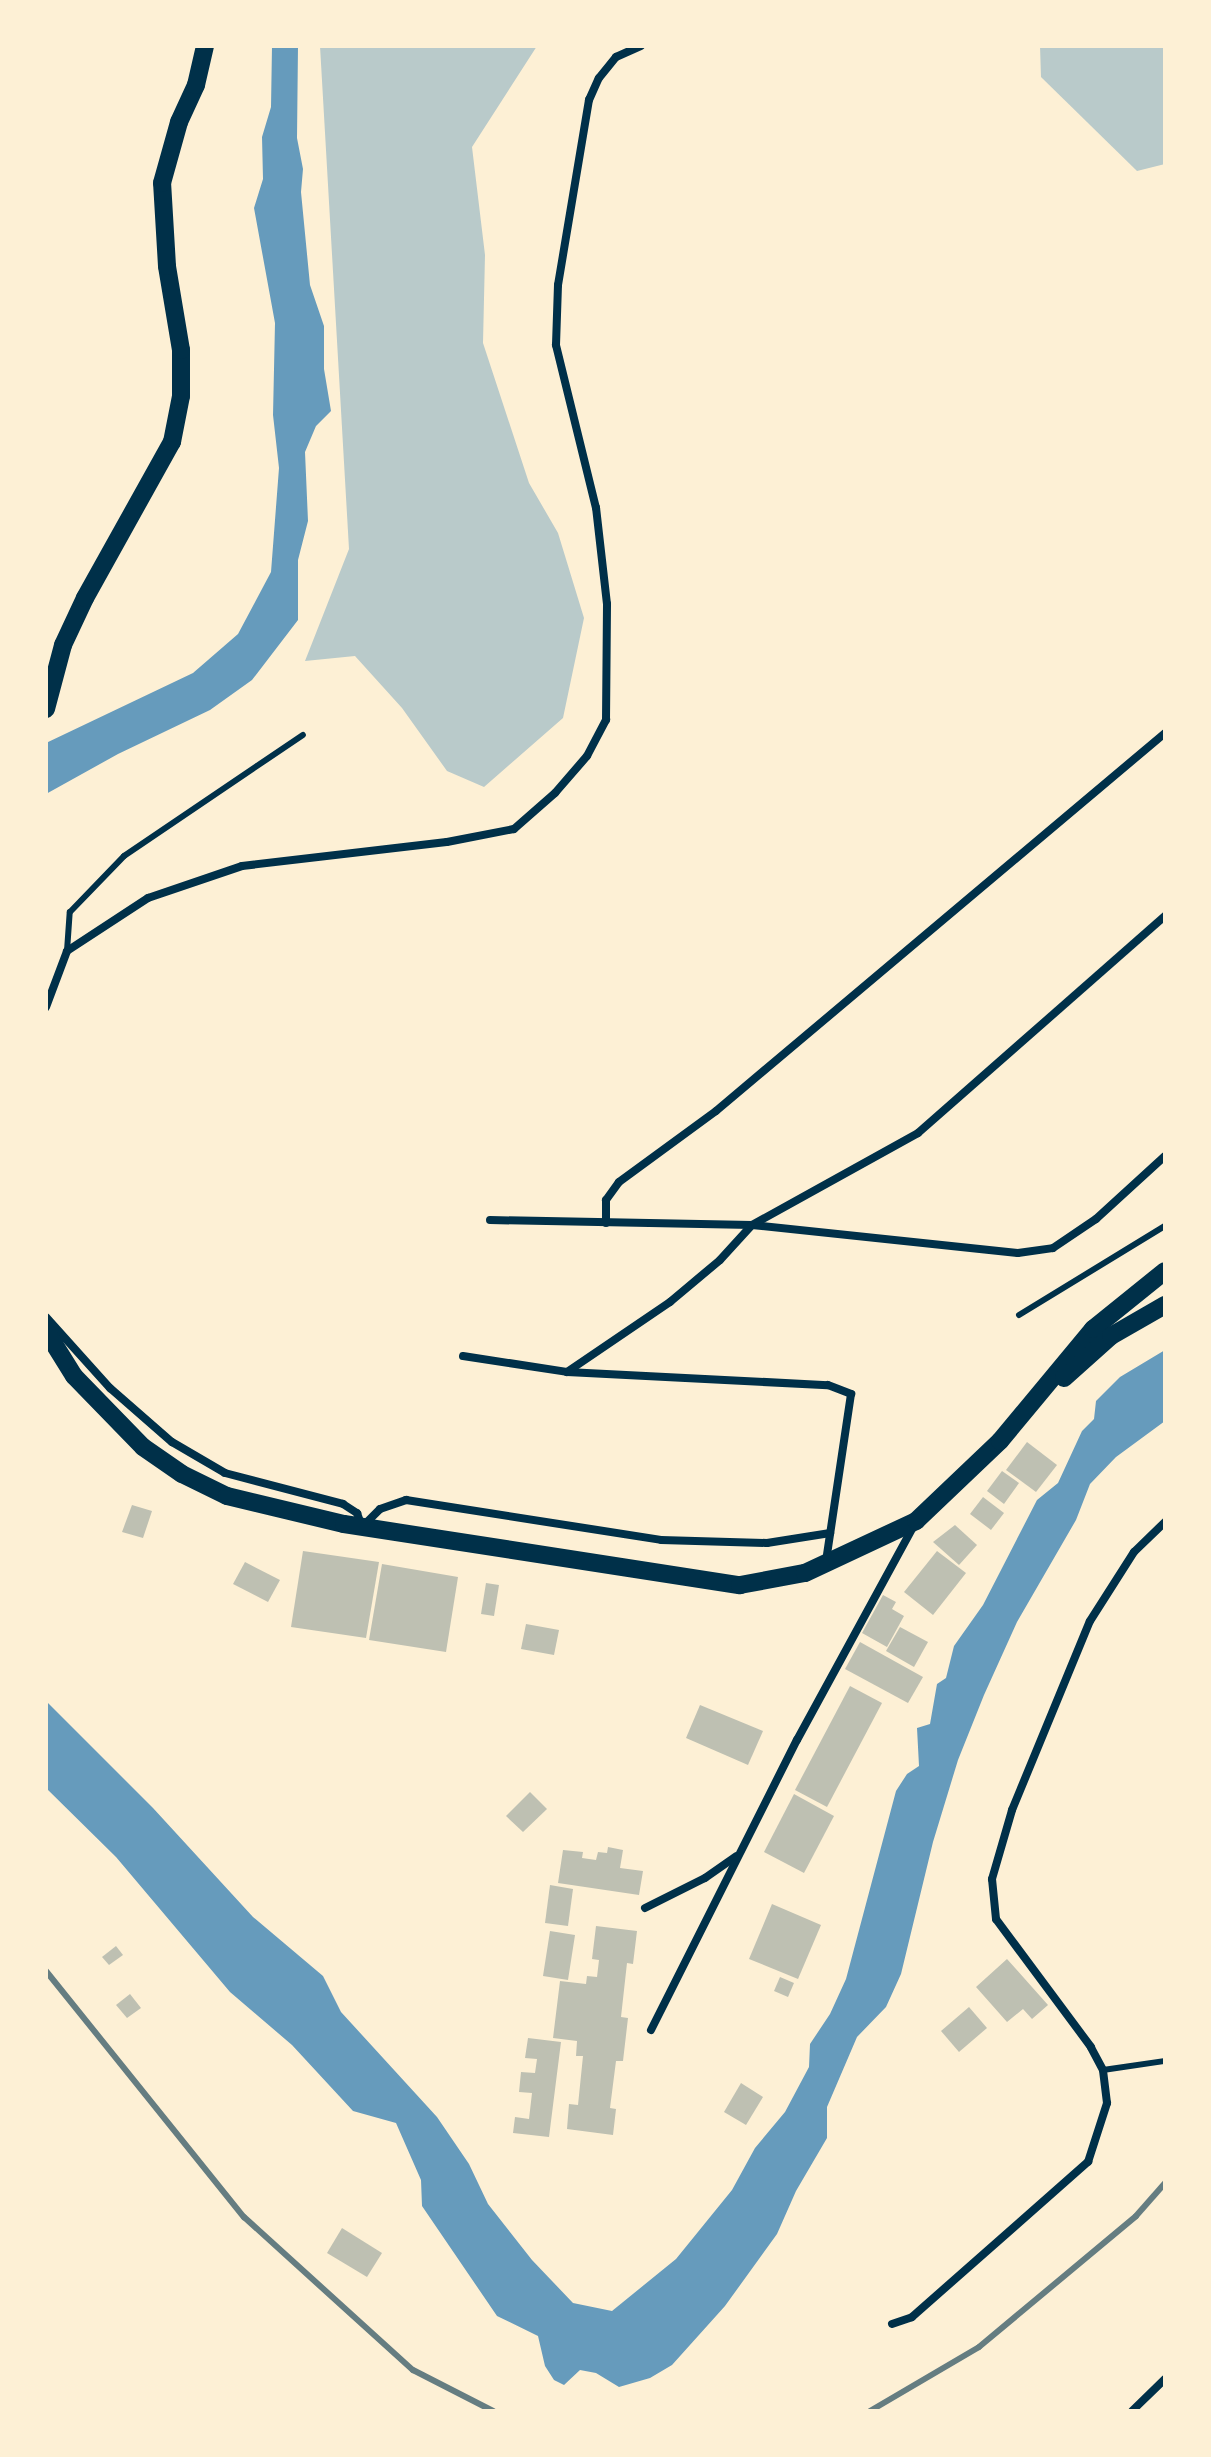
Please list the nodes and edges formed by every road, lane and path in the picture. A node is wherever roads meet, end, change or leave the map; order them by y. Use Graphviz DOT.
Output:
graph roads {
  1 [pos="205,46"];
  2 [pos="641,46"];
  3 [pos="48,701"];
  4 [pos="1165,733"];
  5 [pos="303,735"];
  6 [pos="1165,916"];
  7 [pos="67,951"];
  8 [pos="46,1007"];
  9 [pos="1165,1156"];
  10 [pos="490,1220"];
  11 [pos="606,1223"];
  12 [pos="752,1225"];
  13 [pos="1165,1226"];
  14 [pos="1165,1271"];
  15 [pos="1165,1305"];
  16 [pos="1019,1315"];
  17 [pos="46,1317"];
  18 [pos="46,1331"];
  19 [pos="463,1356"];
  20 [pos="567,1372"];
  21 [pos="1020,1416"];
  22 [pos="266,1484"];
  23 [pos="260,1506"];
  24 [pos="916,1521"];
  25 [pos="1165,1522"];
  26 [pos="362,1527"];
  27 [pos="830,1533"];
  28 [pos="825,1565"];
  29 [pos="740,1853"];
  30 [pos="645,1908"];
  31 [pos="651,2030"];
  32 [pos="1165,2061"];
  33 [pos="1103,2070"];
  34 [pos="892,2324"];
  35 [pos="1165,2379"];
  36 [pos="1132,2411"];
  1 -- 3 [label="highway"];
  2 -- 7 [label="street"];
  4 -- 11 [label="street"];
  5 -- 7 [label="lane"];
  6 -- 12 [label="street"];
  7 -- 8 [label="street"];
  9 -- 12 [label="street"];
  10 -- 11 [label="street"];
  11 -- 12 [label="street"];
  12 -- 20 [label="street"];
  13 -- 16 [label="lane"];
  14 -- 21 [label="highway"];
  15 -- 21 [label="highway"];
  17 -- 22 [label="street"];
  18 -- 23 [label="highway"];
  19 -- 20 [label="street"];
  20 -- 27 [label="street"];
  21 -- 24 [label="highway"];
  22 -- 23 [label="street"];
  22 -- 26 [label="street"];
  23 -- 26 [label="highway"];
  24 -- 28 [label="highway"];
  24 -- 29 [label="street"];
  25 -- 33 [label="street"];
  26 -- 27 [label="street"];
  26 -- 28 [label="highway"];
  27 -- 28 [label="street"];
  29 -- 30 [label="street"];
  29 -- 31 [label="street"];
  32 -- 33 [label="lane"];
  33 -- 34 [label="street"];
  35 -- 36 [label="street"];
}
